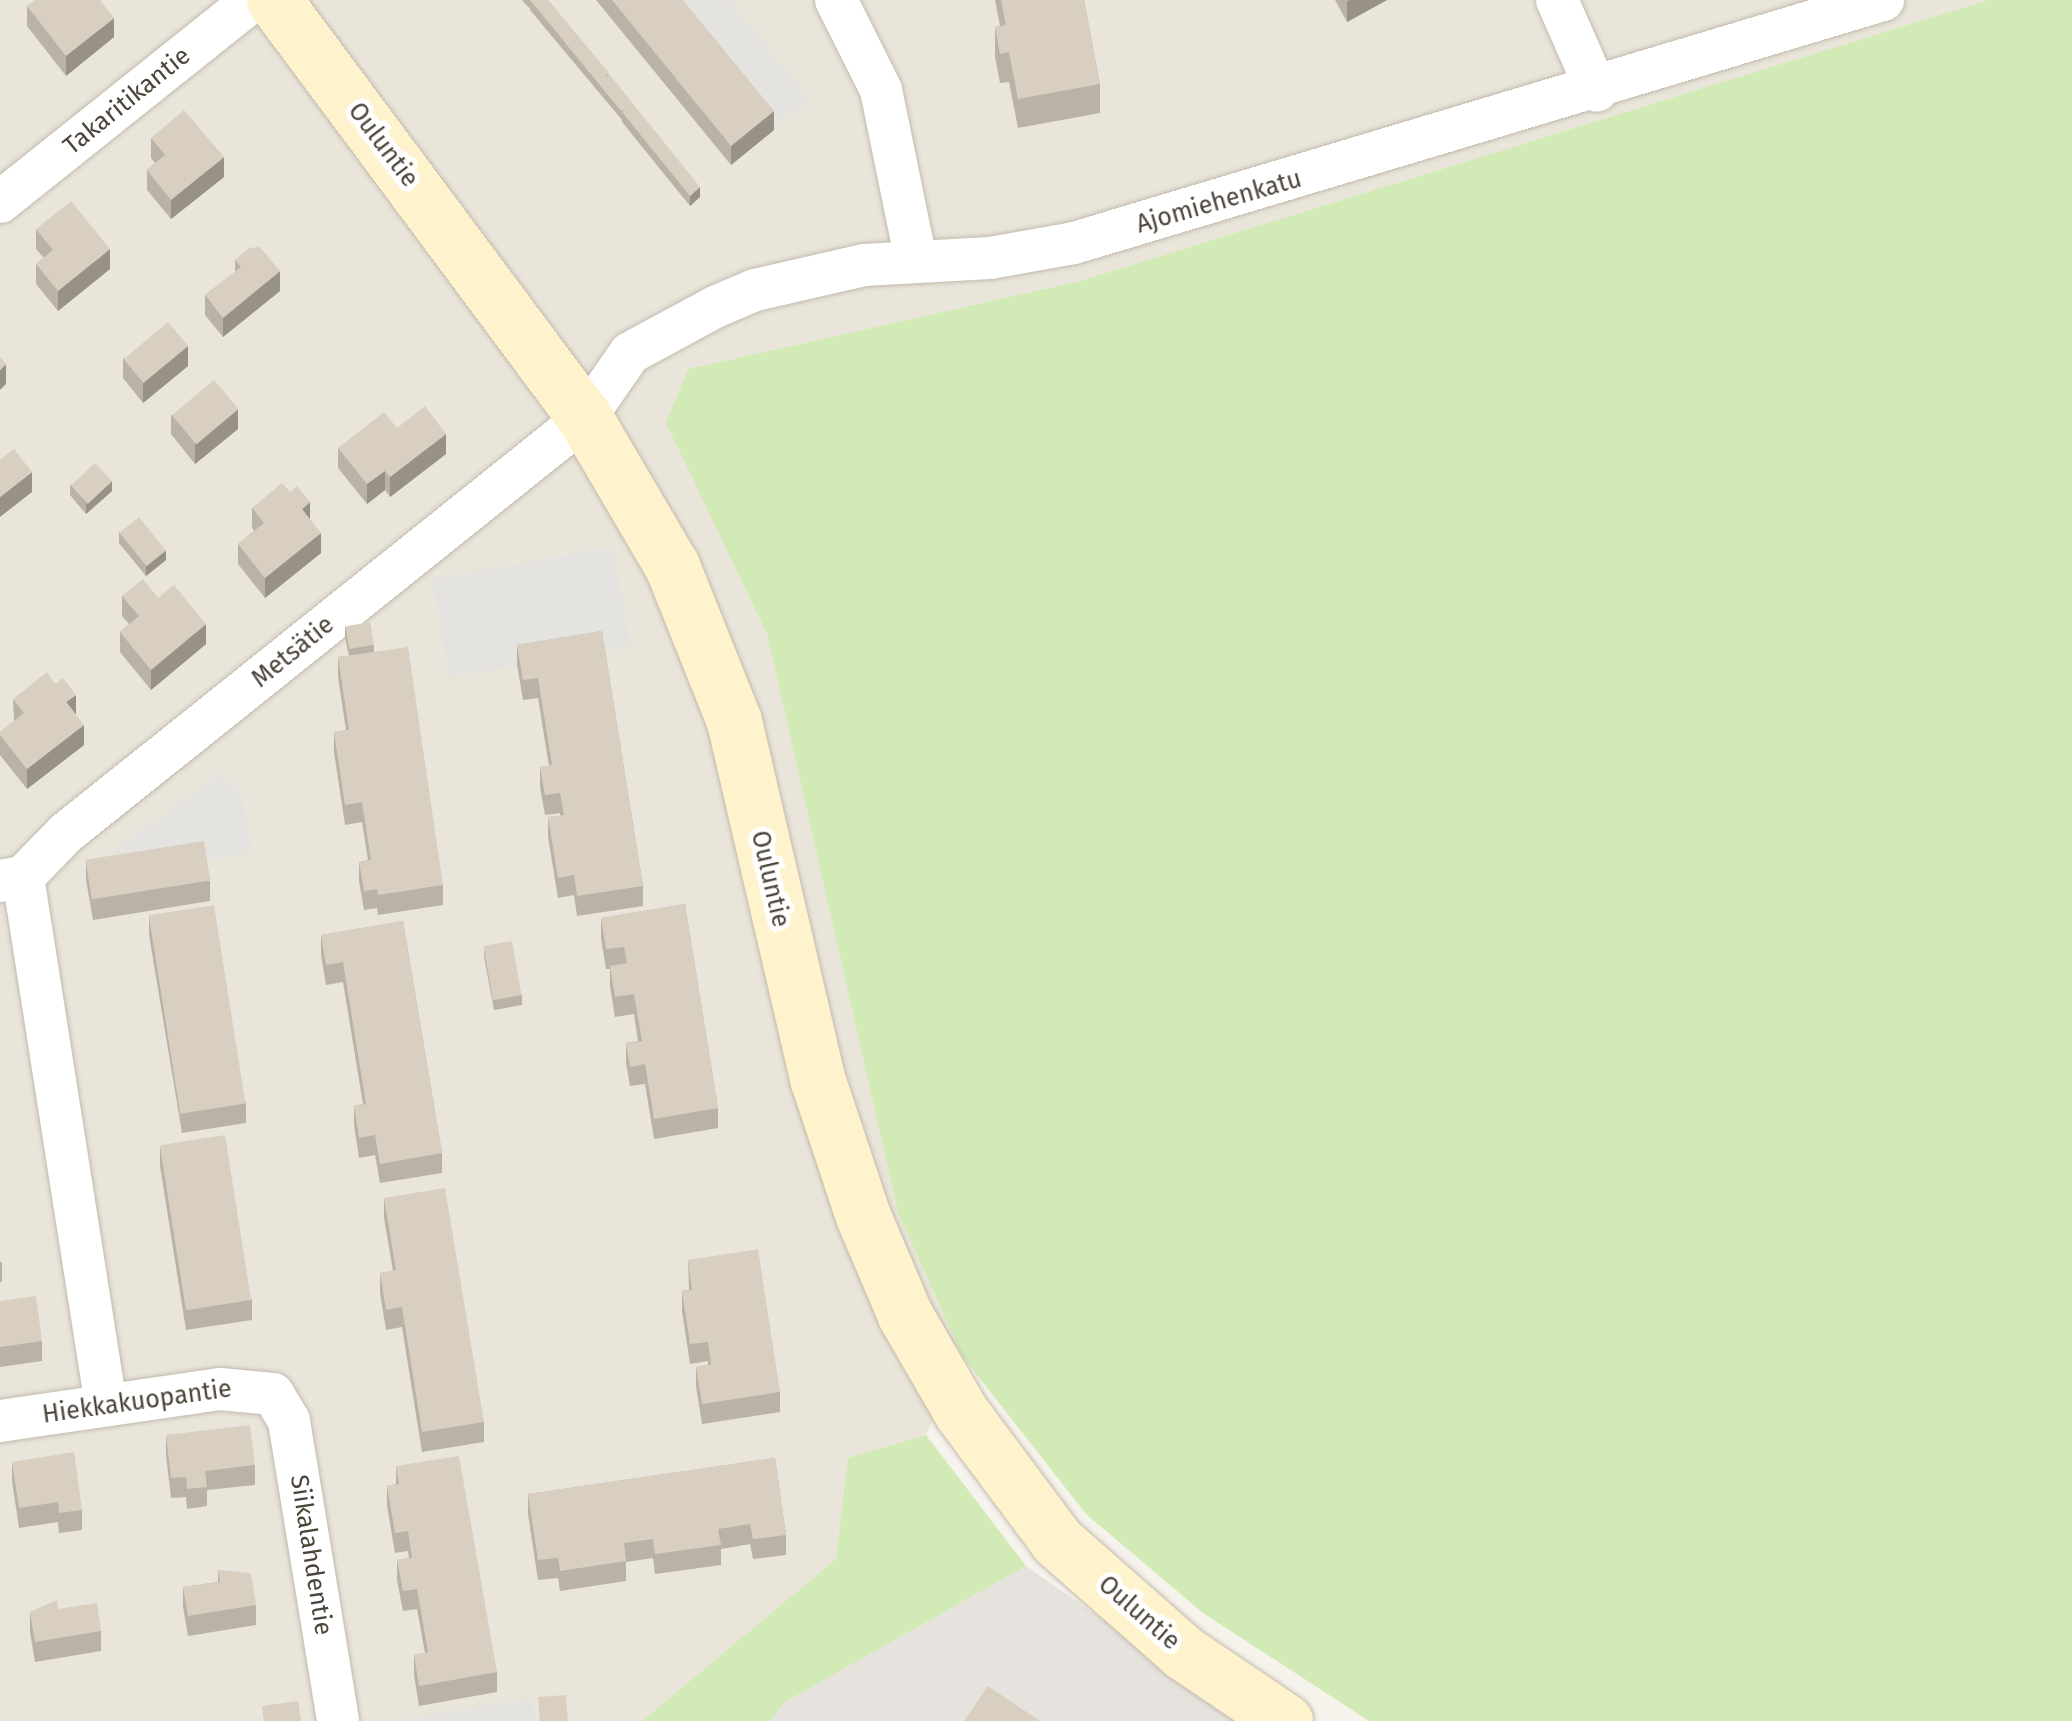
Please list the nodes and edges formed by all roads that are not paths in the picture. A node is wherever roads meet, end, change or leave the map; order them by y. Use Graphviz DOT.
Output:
graph roads {
  1 [pos="253,0"];
  2 [pos="274,0"];
  3 [pos="836,0"];
  4 [pos="1557,0"];
  5 [pos="1884,0"];
  6 [pos="1597,91"];
  7 [pos="0,202"];
  8 [pos="916,260"];
  9 [pos="585,418"];
  10 [pos="12,879"];
  11 [pos="273,1394"];
  12 [pos="106,1405"];
  13 [pos="0,1421"];
  14 [pos="338,1721"];
  15 [pos="1284,1721"];
  1 -- 7 [label="street, Takaritikantie"];
  2 -- 9 [label="street, Ouluntie"];
  3 -- 8 [label="street"];
  4 -- 6 [label="street"];
  5 -- 6 [label="street, Ajomiehenkatu"];
  6 -- 8 [label="street, Ajomiehenkatu"];
  8 -- 9 [label="street, Ajomiehenkatu"];
  9 -- 10 [label="street, Metsätie"];
  9 -- 15 [label="street, Ouluntie"];
  10 -- 12 [label="street"];
  11 -- 12 [label="street, Hiekkakuopantie"];
  11 -- 14 [label="street, Siikalahdentie"];
  12 -- 13 [label="street, Hiekkakuopantie"];
}
